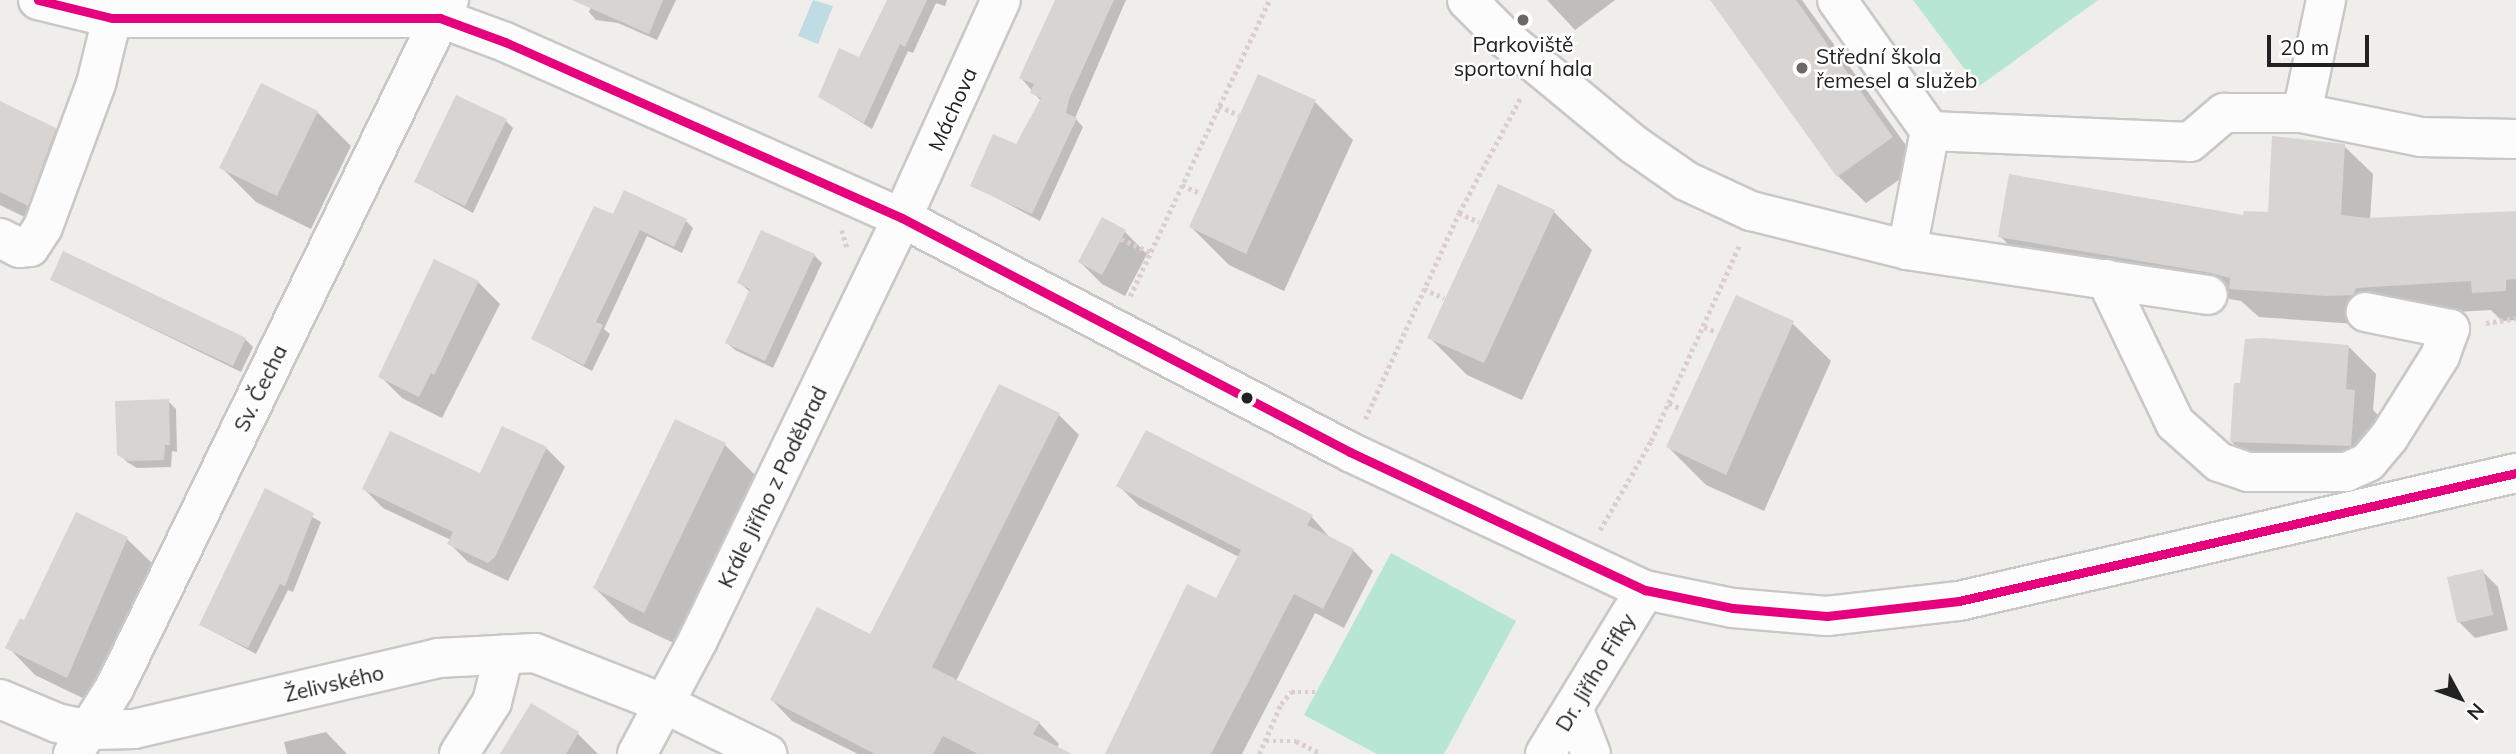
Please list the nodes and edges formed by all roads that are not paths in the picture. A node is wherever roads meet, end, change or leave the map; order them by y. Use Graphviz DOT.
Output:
graph roads {
  1 [pos="38,0"];
  2 [pos="1001,0"];
  3 [pos="1467,0"];
  4 [pos="1837,0"];
  5 [pos="2326,0"];
  6 [pos="445,9"];
  7 [pos="112,18"];
  8 [pos="2302,113"];
  9 [pos="1930,131"];
  10 [pos="2516,139"];
  11 [pos="902,218"];
  12 [pos="0,238"];
  13 [pos="1907,250"];
  14 [pos="2106,279"];
  15 [pos="2208,295"];
  16 [pos="2366,312"];
  17 [pos="2516,472"];
  18 [pos="1645,590"];
  19 [pos="504,654"];
  20 [pos="0,699"];
  21 [pos="665,704"];
  22 [pos="1573,708"];
  23 [pos="82,742"];
  24 [pos="458,754"];
  25 [pos="637,754"];
  26 [pos="767,754"];
  27 [pos="1545,754"];
  28 [pos="1591,754"];
  1 -- 7 [label="street"];
  2 -- 11 [label="street, Máchova"];
  3 -- 13 [label="street"];
  4 -- 9 [label="street"];
  5 -- 8 [label="street"];
  6 -- 7 [label="street"];
  6 -- 11 [label="street"];
  6 -- 23 [label="street, Sv. Čecha"];
  7 -- 12 [label="street"];
  8 -- 9 [label="street"];
  8 -- 10 [label="street"];
  9 -- 13 [label="street"];
  11 -- 18 [label="street"];
  11 -- 21 [label="street, Krále Jiřího z Poděbrad"];
  13 -- 14 [label="street"];
  14 -- 15 [label="street"];
  14 -- 16 [label="street"];
  17 -- 18 [label="street"];
  18 -- 22 [label="street, Dr. Jiřího Fifky"];
  19 -- 21 [label="street, Želivského"];
  19 -- 23 [label="street, Želivského"];
  19 -- 24 [label="street"];
  20 -- 23 [label="street, Želivského"];
  21 -- 25 [label="street, Krále Jiřího z Poděbrad"];
  21 -- 26 [label="street, Želivského"];
  22 -- 27 [label="street, Dr. Jiřího Fifky"];
  22 -- 28 [label="street"];
}
